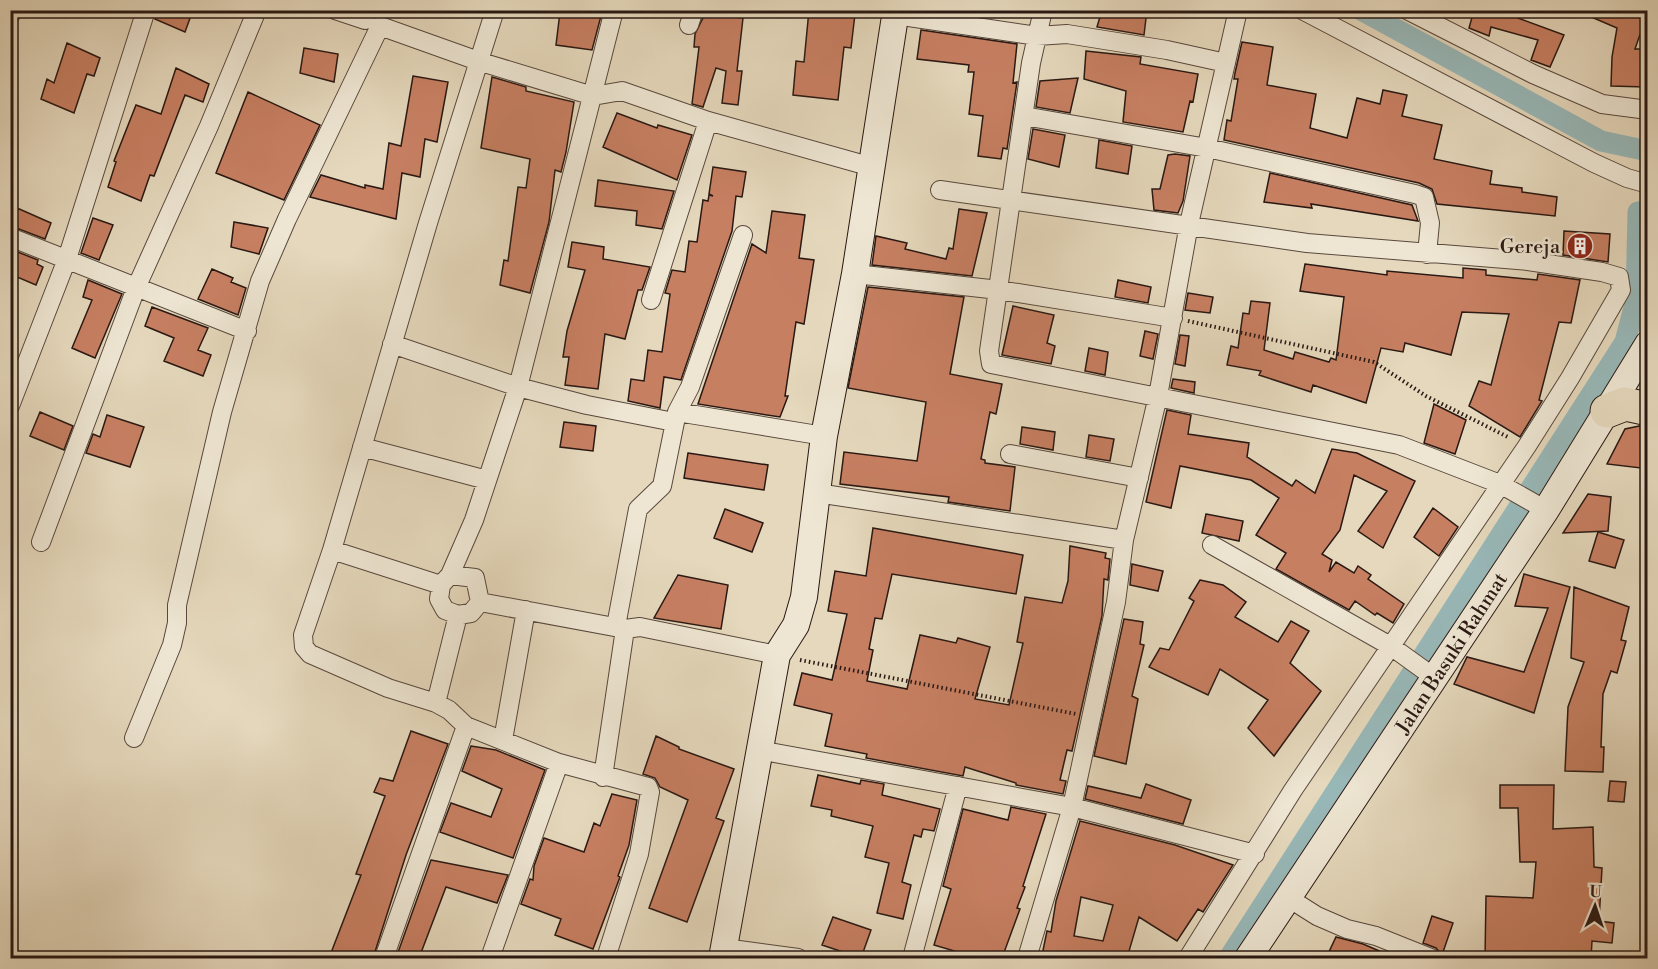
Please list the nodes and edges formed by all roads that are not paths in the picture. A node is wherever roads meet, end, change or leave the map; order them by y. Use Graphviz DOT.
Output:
graph roads {
  1 [pos="12,10"];
  2 [pos="146,10"];
  3 [pos="257,10"];
  4 [pos="335,10"];
  5 [pos="495,10"];
  6 [pos="615,10"];
  7 [pos="1043,10"];
  8 [pos="1238,10"];
  9 [pos="1302,10"];
  10 [pos="1408,11"];
  11 [pos="896,13"];
  12 [pos="10,16"];
  13 [pos="371,19"];
  14 [pos="1037,36"];
  15 [pos="481,62"];
  16 [pos="1226,63"];
  17 [pos="593,96"];
  18 [pos="1647,110"];
  19 [pos="1024,116"];
  20 [pos="708,122"];
  21 [pos="1207,148"];
  22 [pos="872,167"];
  23 [pos="1647,184"];
  24 [pos="940,190"];
  25 [pos="1011,199"];
  26 [pos="1189,224"];
  27 [pos="743,235"];
  28 [pos="10,237"];
  29 [pos="1427,254"];
  30 [pos="67,259"];
  31 [pos="855,274"];
  32 [pos="136,288"];
  33 [pos="999,290"];
  34 [pos="651,300"];
  35 [pos="1173,318"];
  36 [pos="247,331"];
  37 [pos="392,344"];
  38 [pos="1647,344"];
  39 [pos="518,387"];
  40 [pos="1158,396"];
  41 [pos="10,406"];
  42 [pos="1647,409"];
  43 [pos="1606,411"];
  44 [pos="675,417"];
  45 [pos="824,436"];
  46 [pos="362,447"];
  47 [pos="1010,454"];
  48 [pos="1139,478"];
  49 [pos="487,480"];
  50 [pos="1500,484"];
  51 [pos="817,493"];
  52 [pos="1539,505"];
  53 [pos="1124,540"];
  54 [pos="41,542"];
  55 [pos="1212,545"];
  56 [pos="332,550"];
  57 [pos="445,580"];
  58 [pos="480,602"];
  59 [pos="526,610"];
  60 [pos="458,615"];
  61 [pos="621,628"];
  62 [pos="1392,646"];
  63 [pos="777,655"];
  64 [pos="1427,672"];
  65 [pos="436,703"];
  66 [pos="466,726"];
  67 [pos="134,738"];
  68 [pos="503,740"];
  69 [pos="758,750"];
  70 [pos="559,764"];
  71 [pos="603,777"];
  72 [pos="958,786"];
  73 [pos="1072,807"];
  74 [pos="1255,854"];
  75 [pos="1287,897"];
  76 [pos="723,953"];
  77 [pos="384,958"];
  78 [pos="490,958"];
  79 [pos="606,958"];
  80 [pos="798,958"];
  81 [pos="912,958"];
  82 [pos="1027,958"];
  83 [pos="1188,958"];
  84 [pos="1248,958"];
  85 [pos="1431,958"];
  1 -- 12 [label="street"];
  2 -- 30 [label="street"];
  3 -- 32 [label="street"];
  4 -- 13 [label="street"];
  5 -- 15 [label="street"];
  6 -- 17 [label="street"];
  7 -- 14 [label="street"];
  8 -- 16 [label="street"];
  9 -- 23 [label="street"];
  10 -- 18 [label="street"];
  11 -- 14 [label="street"];
  11 -- 22 [label="street"];
  13 -- 15 [label="street"];
  13 -- 36 [label="street"];
  14 -- 16 [label="street"];
  14 -- 19 [label="street"];
  15 -- 17 [label="street"];
  15 -- 37 [label="street"];
  16 -- 21 [label="street"];
  17 -- 20 [label="street"];
  17 -- 39 [label="street"];
  19 -- 21 [label="street"];
  19 -- 25 [label="street"];
  20 -- 22 [label="street"];
  20 -- 34 [label="street"];
  21 -- 26 [label="street"];
  21 -- 29 [label="street"];
  22 -- 31 [label="street"];
  24 -- 25 [label="street"];
  25 -- 26 [label="street"];
  25 -- 33 [label="street"];
  26 -- 29 [label="street"];
  26 -- 35 [label="street"];
  27 -- 44 [label="street"];
  28 -- 30 [label="street"];
  29 -- 50 [label="street"];
  30 -- 32 [label="street"];
  30 -- 41 [label="street"];
  31 -- 33 [label="street"];
  31 -- 45 [label="street"];
  32 -- 36 [label="street"];
  32 -- 54 [label="street"];
  33 -- 35 [label="street"];
  33 -- 40 [label="street"];
  35 -- 40 [label="street"];
  36 -- 67 [label="street"];
  37 -- 39 [label="street"];
  37 -- 46 [label="street"];
  38 -- 43 [label="street, Jalan Basuki Rahmat"];
  39 -- 44 [label="street"];
  39 -- 49 [label="street"];
  40 -- 48 [label="street"];
  40 -- 50 [label="street"];
  42 -- 43 [label="highway"];
  43 -- 52 [label="street, Jalan Basuki Rahmat"];
  44 -- 45 [label="street"];
  44 -- 61 [label="street"];
  45 -- 51 [label="street"];
  46 -- 49 [label="street"];
  46 -- 56 [label="street"];
  47 -- 48 [label="street"];
  48 -- 53 [label="street"];
  49 -- 57 [label="street"];
  50 -- 52 [label="street"];
  50 -- 62 [label="street"];
  51 -- 53 [label="street"];
  51 -- 63 [label="street"];
  52 -- 64 [label="street, Jalan Basuki Rahmat"];
  53 -- 73 [label="street"];
  55 -- 62 [label="street"];
  56 -- 57 [label="street"];
  56 -- 65 [label="street"];
  57 -- 58 [label="street"];
  57 -- 60 [label="street"];
  58 -- 59 [label="street"];
  58 -- 60 [label="street"];
  59 -- 61 [label="street"];
  59 -- 68 [label="street"];
  60 -- 65 [label="street"];
  61 -- 63 [label="street"];
  61 -- 71 [label="street"];
  62 -- 64 [label="street"];
  62 -- 74 [label="street"];
  63 -- 69 [label="street"];
  64 -- 75 [label="street, Jalan Basuki Rahmat"];
  65 -- 66 [label="street"];
  66 -- 68 [label="street"];
  66 -- 77 [label="street"];
  68 -- 70 [label="street"];
  69 -- 72 [label="street"];
  69 -- 76 [label="street"];
  70 -- 71 [label="street"];
  70 -- 78 [label="street"];
  71 -- 79 [label="street"];
  72 -- 73 [label="street"];
  72 -- 81 [label="street"];
  73 -- 74 [label="street"];
  73 -- 82 [label="street"];
  74 -- 83 [label="street"];
  75 -- 84 [label="street, Jalan Basuki Rahmat"];
  75 -- 85 [label="street"];
  76 -- 80 [label="street"];
}
